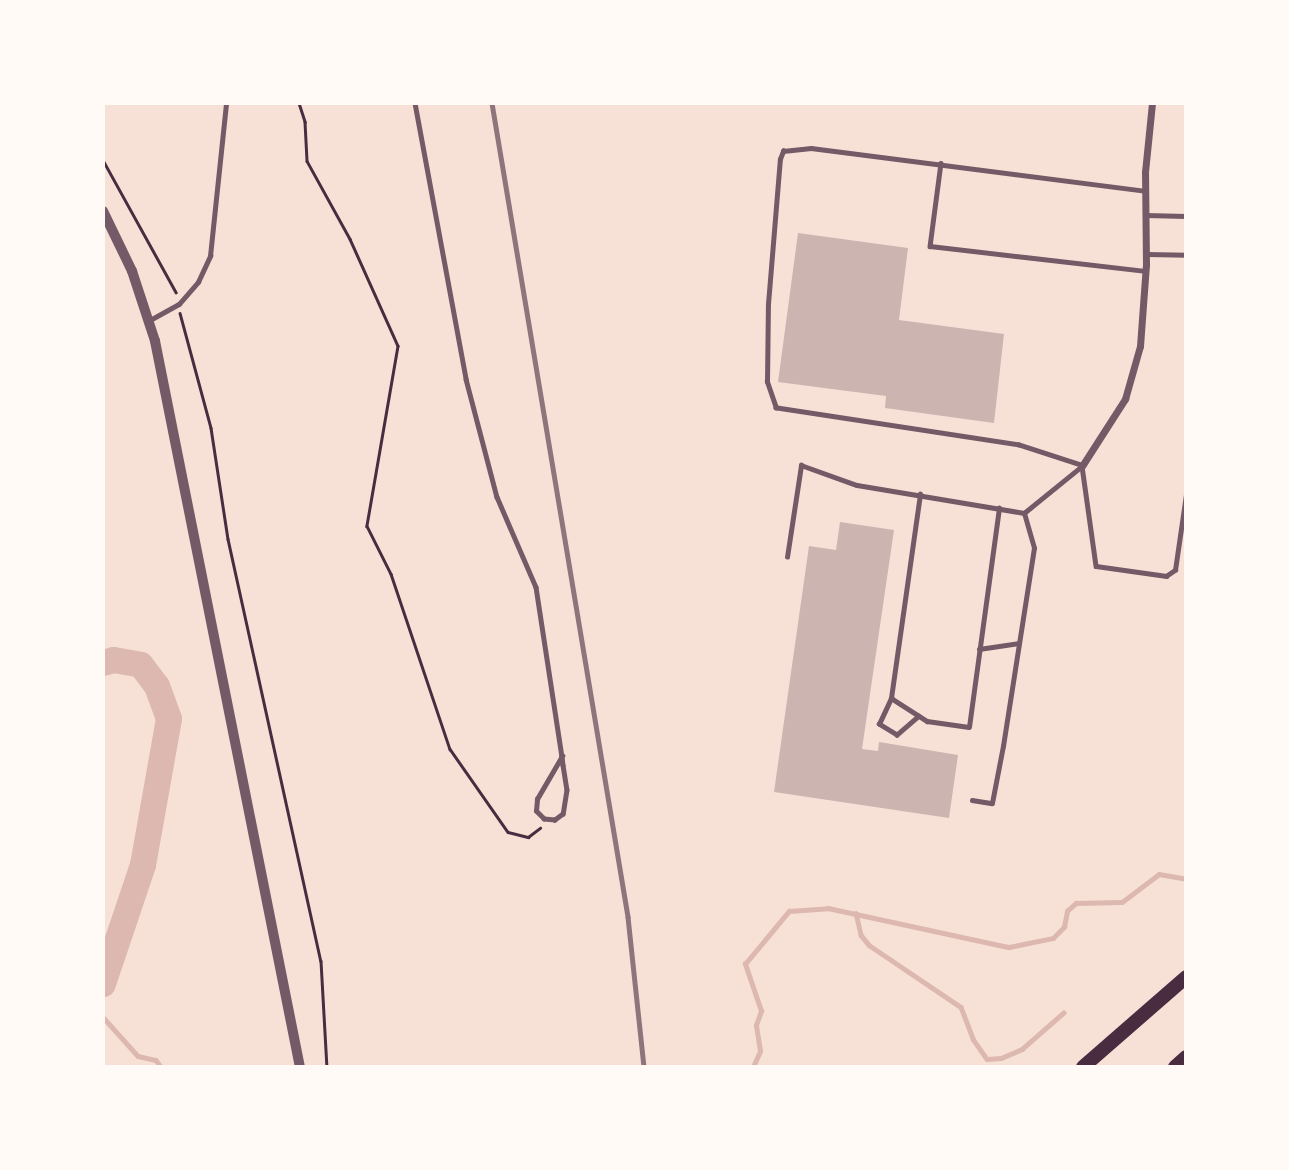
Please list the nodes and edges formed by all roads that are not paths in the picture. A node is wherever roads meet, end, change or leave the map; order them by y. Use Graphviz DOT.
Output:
graph roads {
  1 [pos="226,103"];
  2 [pos="415,103"];
  3 [pos="1152,103"];
  4 [pos="942,163"];
  5 [pos="1145,191"];
  6 [pos="103,211"];
  7 [pos="1145,215"];
  8 [pos="1186,216"];
  9 [pos="1146,254"];
  10 [pos="1186,255"];
  11 [pos="1146,271"];
  12 [pos="149,321"];
  13 [pos="1082,466"];
  14 [pos="920,494"];
  15 [pos="1186,495"];
  16 [pos="999,508"];
  17 [pos="1024,513"];
  18 [pos="787,557"];
  19 [pos="1020,643"];
  20 [pos="979,649"];
  21 [pos="891,698"];
  22 [pos="919,716"];
  23 [pos="562,756"];
  24 [pos="972,800"];
  25 [pos="1186,977"];
  26 [pos="1186,1057"];
  27 [pos="300,1067"];
  28 [pos="1083,1067"];
  29 [pos="1175,1067"];
  1 -- 12 [label="lane"];
  2 -- 23 [label="lane"];
  3 -- 5 [label="street"];
  4 -- 5 [label="lane"];
  4 -- 11 [label="lane"];
  4 -- 13 [label="lane"];
  5 -- 7 [label="street"];
  6 -- 12 [label="street"];
  7 -- 8 [label="lane"];
  7 -- 9 [label="street"];
  9 -- 10 [label="lane"];
  9 -- 11 [label="street"];
  11 -- 13 [label="street"];
  12 -- 27 [label="street"];
  13 -- 15 [label="lane"];
  13 -- 17 [label="lane"];
  14 -- 16 [label="lane"];
  14 -- 18 [label="lane"];
  14 -- 21 [label="lane"];
  16 -- 17 [label="lane"];
  16 -- 20 [label="lane"];
  17 -- 19 [label="lane"];
  19 -- 20 [label="lane"];
  19 -- 24 [label="lane"];
  20 -- 22 [label="lane"];
  21 -- 22 [label="lane"];
  21 -- 22 [label="lane"];
  23 -- 23 [label="lane"];
  25 -- 28 [label="highway"];
  26 -- 29 [label="highway"];
}
